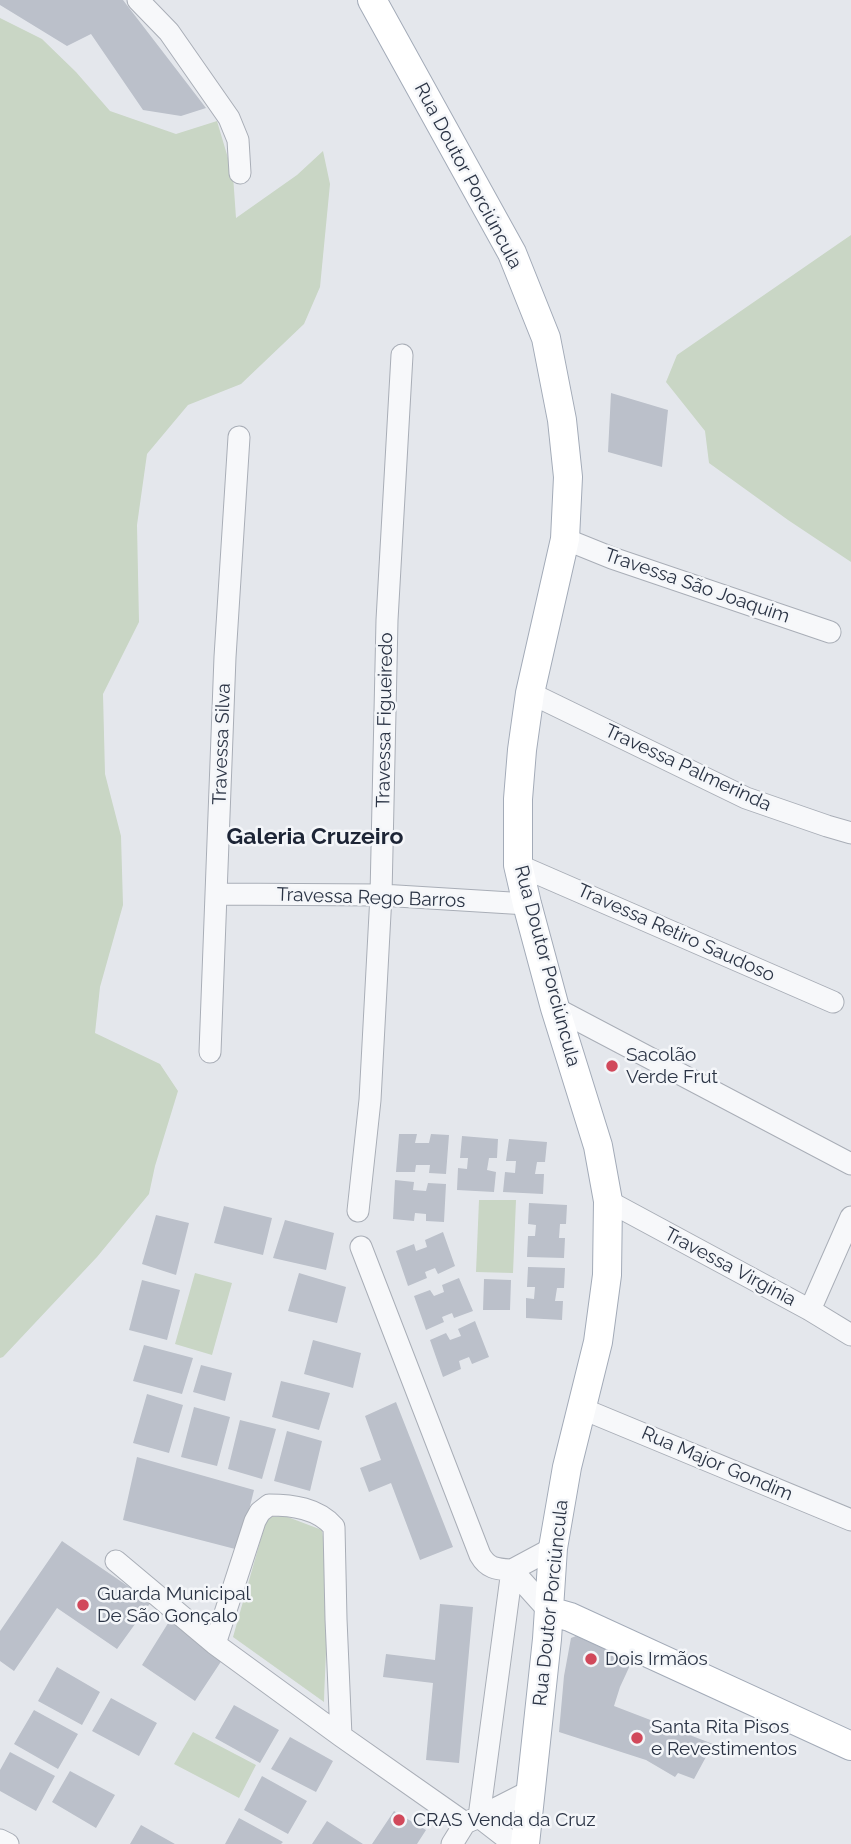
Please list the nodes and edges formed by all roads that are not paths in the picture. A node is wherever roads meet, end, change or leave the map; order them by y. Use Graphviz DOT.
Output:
graph roads {
  1 [pos="138,0"];
  2 [pos="372,0"];
  3 [pos="240,173"];
  4 [pos="402,355"];
  5 [pos="240,437"];
  6 [pos="565,539"];
  7 [pos="830,632"];
  8 [pos="530,693"];
  9 [pos="851,833"];
  10 [pos="518,864"];
  11 [pos="216,894"];
  12 [pos="381,895"];
  13 [pos="527,904"];
  14 [pos="833,1002"];
  15 [pos="555,1008"];
  16 [pos="210,1052"];
  17 [pos="851,1164"];
  18 [pos="608,1202"];
  19 [pos="358,1211"];
  20 [pos="851,1217"];
  21 [pos="361,1247"];
  22 [pos="810,1310"];
  23 [pos="851,1335"];
  24 [pos="583,1409"];
  25 [pos="851,1520"];
  26 [pos="552,1548"];
  27 [pos="116,1561"];
  28 [pos="512,1570"];
  29 [pos="549,1611"];
  30 [pos="215,1644"];
  31 [pos="341,1736"];
  32 [pos="851,1746"];
  33 [pos="530,1791"];
  34 [pos="472,1820"];
  35 [pos="0,1840"];
  36 [pos="8,1844"];
  37 [pos="452,1844"];
  38 [pos="514,1844"];
  39 [pos="525,1844"];
  1 -- 3 [label="street"];
  2 -- 6 [label="main road, Rua Doutor Porciúncula"];
  4 -- 12 [label="street, Travessa Figueiredo"];
  5 -- 11 [label="street, Travessa Silva"];
  6 -- 7 [label="street, Travessa São Joaquim"];
  6 -- 8 [label="main road, Rua Doutor Porciúncula"];
  8 -- 9 [label="street, Travessa Palmerinda"];
  8 -- 10 [label="main road, Rua Doutor Porciúncula"];
  10 -- 13 [label="main road, Rua Doutor Porciúncula"];
  10 -- 14 [label="street, Travessa Retiro Saudoso"];
  11 -- 12 [label="street, Travessa Rego Barros"];
  11 -- 16 [label="street, Travessa Silva"];
  12 -- 13 [label="street, Travessa Rego Barros"];
  12 -- 19 [label="street, Travessa Figueiredo"];
  13 -- 15 [label="main road, Rua Doutor Porciúncula"];
  15 -- 17 [label="street"];
  15 -- 18 [label="main road, Rua Doutor Porciúncula"];
  18 -- 22 [label="street, Travessa Virgínia"];
  18 -- 24 [label="main road, Rua Doutor Porciúncula"];
  20 -- 22 [label="street"];
  21 -- 28 [label="street"];
  22 -- 23 [label="street, Travessa Virgínia"];
  24 -- 25 [label="street, Rua Major Gondim"];
  24 -- 26 [label="main road, Rua Doutor Porciúncula"];
  26 -- 28 [label="street"];
  26 -- 29 [label="main road, Rua Doutor Porciúncula"];
  27 -- 30 [label="street"];
  28 -- 29 [label="street"];
  28 -- 34 [label="street"];
  29 -- 32 [label="main road"];
  29 -- 33 [label="main road, Rua Doutor Porciúncula"];
  30 -- 31 [label="street"];
  30 -- 31 [label="street"];
  31 -- 34 [label="street"];
  33 -- 34 [label="street"];
  33 -- 39 [label="main road, Rua Doutor Porciúncula"];
  34 -- 37 [label="street"];
  34 -- 38 [label="street"];
  35 -- 36 [label="street"];
}
